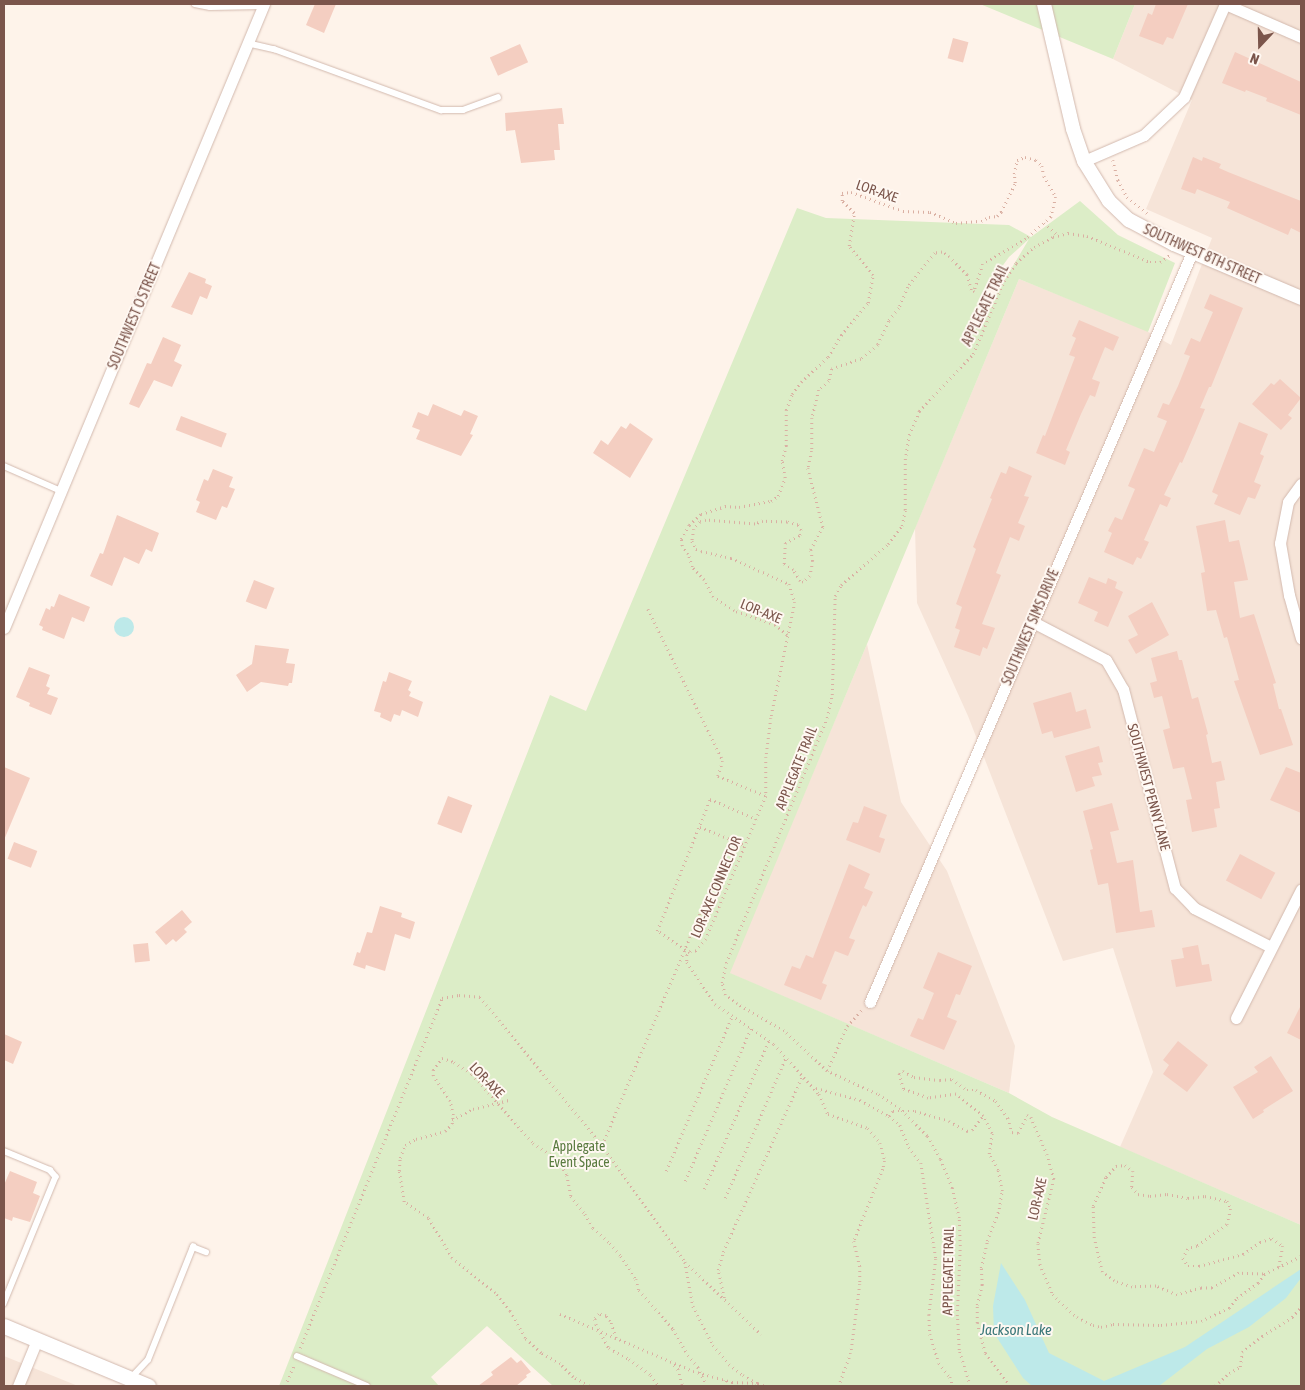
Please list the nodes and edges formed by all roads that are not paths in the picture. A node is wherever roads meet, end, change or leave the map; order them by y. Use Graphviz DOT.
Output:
graph roads {
  1 [pos="195,4"];
  2 [pos="1044,4"];
  3 [pos="1225,4"];
  4 [pos="263,5"];
  5 [pos="1301,37"];
  6 [pos="247,43"];
  7 [pos="498,97"];
  8 [pos="1084,161"];
  9 [pos="1192,252"];
  10 [pos="1301,298"];
  11 [pos="4,466"];
  12 [pos="1301,484"];
  13 [pos="61,491"];
  14 [pos="1033,622"];
  15 [pos="4,628"];
  16 [pos="1301,638"];
  17 [pos="1301,890"];
  18 [pos="1271,947"];
  19 [pos="870,1002"];
  20 [pos="1236,1018"];
  21 [pos="4,1151"];
  22 [pos="206,1252"];
  23 [pos="4,1304"];
  24 [pos="4,1326"];
  25 [pos="37,1340"];
  26 [pos="297,1356"];
  27 [pos="137,1383"];
  28 [pos="18,1386"];
  29 [pos="367,1386"];
  1 -- 4 [label="lane"];
  2 -- 8 [label="street, SOUTHWEST 8TH STREET"];
  3 -- 5 [label="street"];
  3 -- 8 [label="street"];
  4 -- 6 [label="street, SOUTHWEST O STREET"];
  6 -- 7 [label="lane"];
  6 -- 13 [label="street, SOUTHWEST O STREET"];
  8 -- 9 [label="street, SOUTHWEST 8TH STREET"];
  9 -- 10 [label="street, SOUTHWEST 8TH STREET"];
  9 -- 14 [label="street, SOUTHWEST SIMS DRIVE"];
  11 -- 13 [label="lane"];
  12 -- 16 [label="street"];
  13 -- 15 [label="street, SOUTHWEST O STREET"];
  14 -- 18 [label="street, SOUTHWEST PENNY LANE"];
  14 -- 19 [label="street, SOUTHWEST SIMS DRIVE"];
  17 -- 18 [label="street"];
  18 -- 20 [label="street"];
  21 -- 23 [label="lane"];
  22 -- 27 [label="lane"];
  24 -- 25 [label="main road"];
  25 -- 27 [label="main road"];
  25 -- 28 [label="street"];
  26 -- 29 [label="lane"];
}
